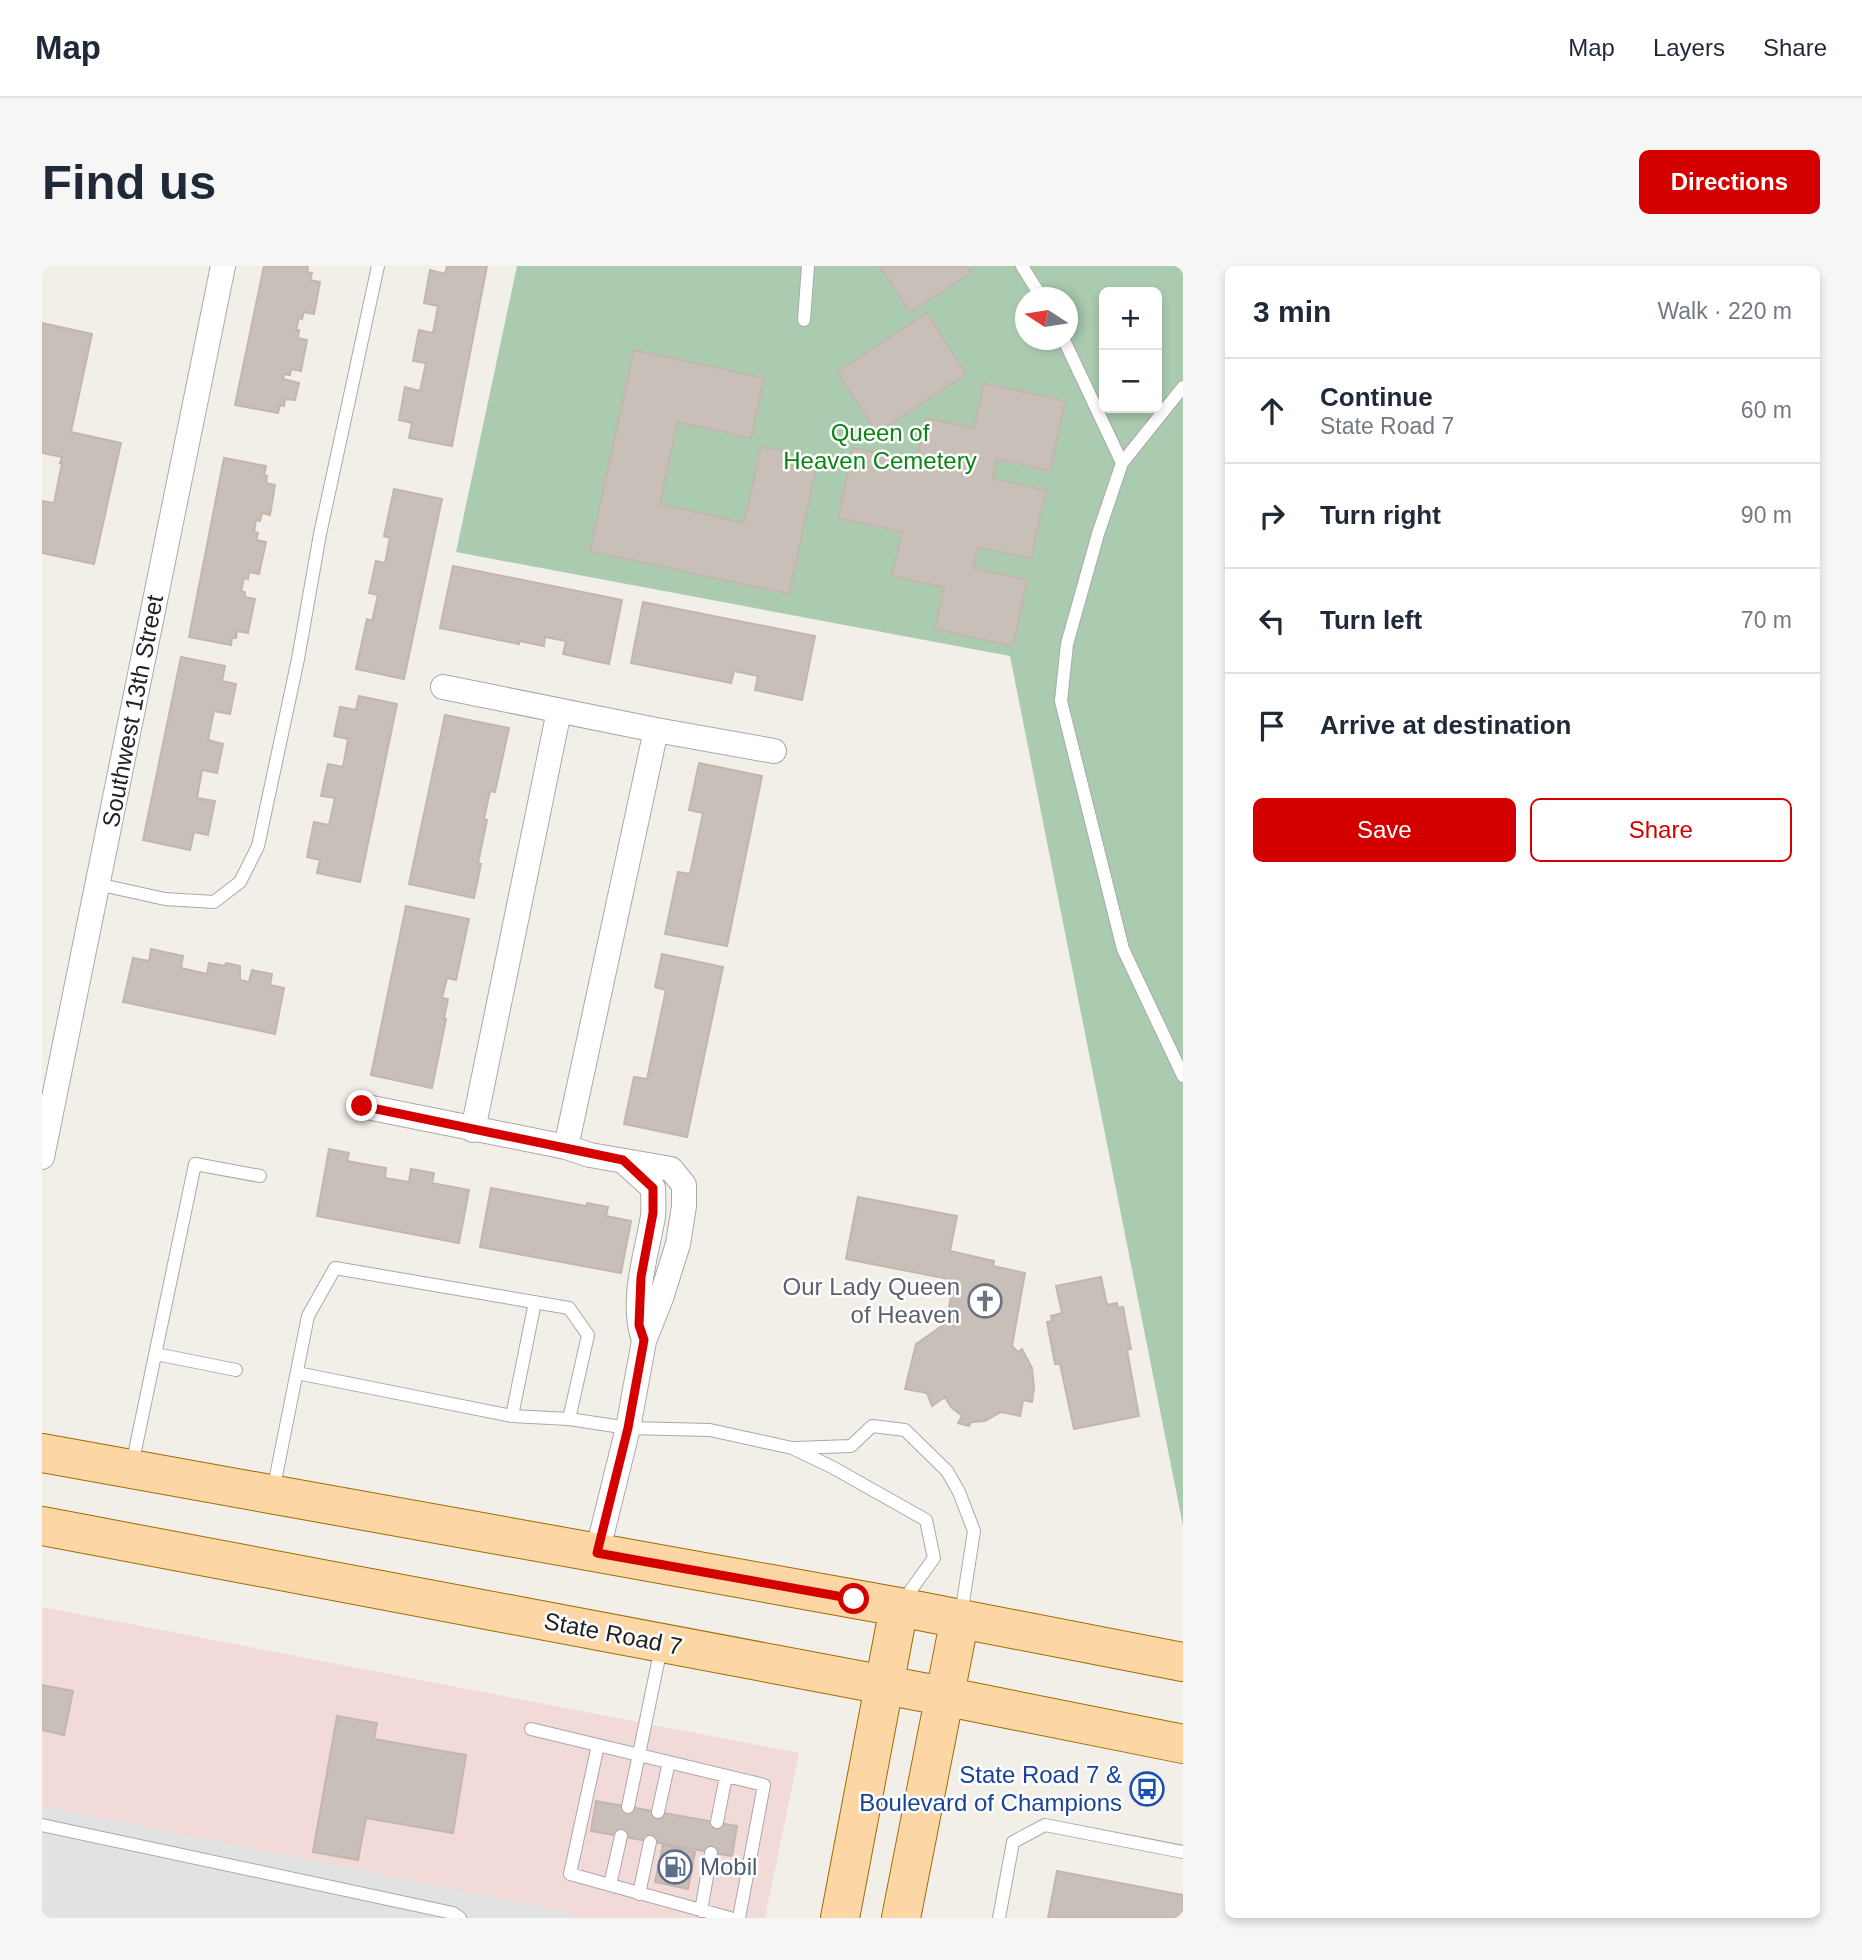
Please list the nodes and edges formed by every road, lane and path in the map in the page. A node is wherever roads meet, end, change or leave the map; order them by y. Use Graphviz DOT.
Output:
graph roads {
  1 [pos="223,266"];
  2 [pos="378,266"];
  3 [pos="808,266"];
  4 [pos="1022,266"];
  5 [pos="1035,287"];
  6 [pos="804,320"];
  7 [pos="1069,350"];
  8 [pos="1183,387"];
  9 [pos="1122,463"];
  10 [pos="443,687"];
  11 [pos="559,711"];
  12 [pos="656,730"];
  13 [pos="774,751"];
  14 [pos="97,884"];
  15 [pos="1183,1076"];
  16 [pos="362,1106"];
  17 [pos="472,1130"];
  18 [pos="566,1147"];
  19 [pos="42,1157"];
  20 [pos="260,1176"];
  21 [pos="535,1302"];
  22 [pos="156,1354"];
  23 [pos="236,1370"];
  24 [pos="297,1373"];
  25 [pos="512,1416"];
  26 [pos="569,1419"];
  27 [pos="628,1428"];
  28 [pos="792,1448"];
  29 [pos="42,1453"];
  30 [pos="131,1469"];
  31 [pos="272,1494"];
  32 [pos="42,1526"];
  33 [pos="597,1553"];
  34 [pos="899,1607"];
  35 [pos="960,1618"];
  36 [pos="662,1644"];
  37 [pos="1183,1662"];
  38 [pos="884,1686"];
  39 [pos="943,1696"];
  40 [pos="531,1730"];
  41 [pos="1183,1744"];
  42 [pos="598,1745"];
  43 [pos="639,1755"];
  44 [pos="669,1762"];
  45 [pos="726,1776"];
  46 [pos="628,1807"];
  47 [pos="658,1812"];
  48 [pos="717,1822"];
  49 [pos="42,1825"];
  50 [pos="621,1836"];
  51 [pos="650,1842"];
  52 [pos="1183,1852"];
  53 [pos="711,1853"];
  54 [pos="610,1885"];
  55 [pos="639,1894"];
  56 [pos="701,1911"];
  57 [pos="723,1917"];
  58 [pos="460,1918"];
  59 [pos="739,1918"];
  60 [pos="839,1918"];
  61 [pos="901,1918"];
  62 [pos="999,1918"];
  1 -- 14 [label="street, Southwest 13th Street"];
  2 -- 14 [label="lane"];
  3 -- 6 [label="lane"];
  4 -- 5 [label="lane"];
  7 -- 9 [label="lane"];
  8 -- 9 [label="lane"];
  9 -- 15 [label="lane"];
  10 -- 11 [label="street"];
  11 -- 12 [label="street"];
  11 -- 17 [label="street"];
  12 -- 13 [label="street"];
  12 -- 18 [label="street"];
  14 -- 19 [label="street, Southwest 13th Street"];
  16 -- 17 [label="street"];
  17 -- 18 [label="street"];
  18 -- 27 [label="street"];
  20 -- 22 [label="lane"];
  21 -- 24 [label="lane"];
  21 -- 25 [label="lane"];
  21 -- 26 [label="lane"];
  22 -- 23 [label="lane"];
  22 -- 30 [label="lane"];
  24 -- 25 [label="lane"];
  24 -- 31 [label="lane"];
  25 -- 26 [label="lane"];
  26 -- 27 [label="lane"];
  27 -- 28 [label="lane"];
  27 -- 33 [label="street"];
  28 -- 34 [label="lane"];
  28 -- 35 [label="lane"];
  29 -- 30 [label="main road"];
  30 -- 31 [label="main road"];
  31 -- 33 [label="main road"];
  32 -- 36 [label="main road, State Road 7"];
  33 -- 34 [label="main road"];
  34 -- 35 [label="main road"];
  34 -- 38 [label="main road"];
  35 -- 37 [label="main road"];
  35 -- 39 [label="main road"];
  36 -- 38 [label="main road, State Road 7"];
  36 -- 43 [label="lane"];
  38 -- 39 [label="main road, State Road 7"];
  38 -- 60 [label="main road"];
  39 -- 41 [label="main road, State Road 7"];
  39 -- 61 [label="main road"];
  40 -- 42 [label="lane"];
  42 -- 43 [label="lane"];
  42 -- 54 [label="lane"];
  43 -- 44 [label="lane"];
  43 -- 46 [label="lane"];
  44 -- 45 [label="lane"];
  44 -- 47 [label="lane"];
  45 -- 48 [label="lane"];
  45 -- 59 [label="lane"];
  49 -- 58 [label="lane"];
  50 -- 54 [label="lane"];
  51 -- 55 [label="lane"];
  52 -- 62 [label="lane"];
  53 -- 56 [label="lane"];
  54 -- 55 [label="lane"];
  55 -- 56 [label="lane"];
  56 -- 57 [label="lane"];
}
